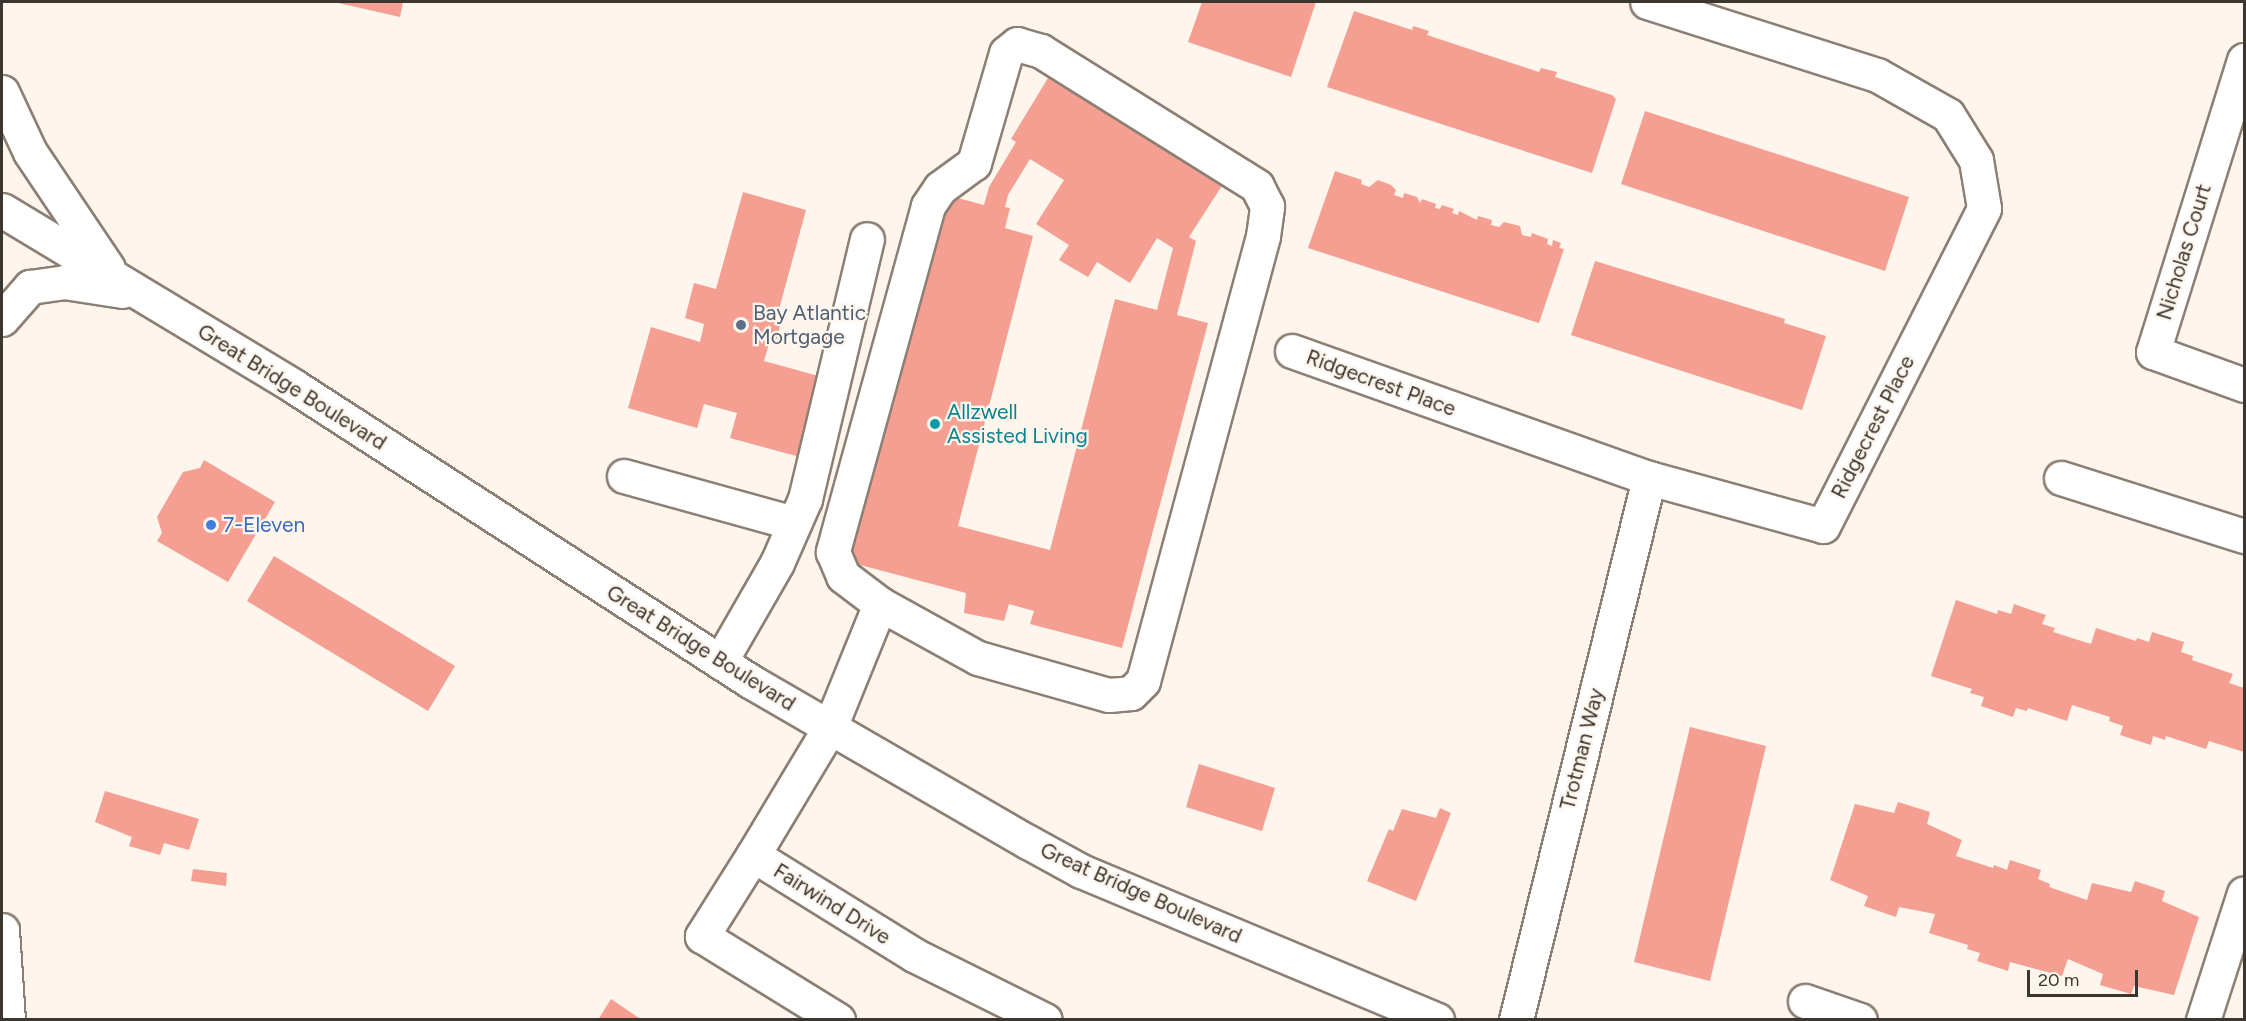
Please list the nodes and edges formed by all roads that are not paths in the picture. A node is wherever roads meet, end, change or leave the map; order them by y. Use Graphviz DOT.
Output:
graph roads {
  1 [pos="1647,2"];
  2 [pos="2244,60"];
  3 [pos="2,92"];
  4 [pos="2,210"];
  5 [pos="867,239"];
  6 [pos="116,279"];
  7 [pos="145,297"];
  8 [pos="2,319"];
  9 [pos="1292,351"];
  10 [pos="2244,385"];
  11 [pos="624,476"];
  12 [pos="1649,478"];
  13 [pos="2061,478"];
  14 [pos="794,523"];
  15 [pos="2244,536"];
  16 [pos="880,604"];
  17 [pos="720,662"];
  18 [pos="830,727"];
  19 [pos="753,855"];
  20 [pos="2244,893"];
  21 [pos="2,930"];
  22 [pos="1805,1001"];
  23 [pos="1032,1017"];
  24 [pos="8,1020"];
  25 [pos="838,1020"];
  26 [pos="1437,1020"];
  27 [pos="1516,1020"];
  28 [pos="1860,1020"];
  29 [pos="2203,1020"];
  1 -- 12 [label="street, Ridgecrest Place"];
  2 -- 10 [label="street, Nicholas Court"];
  3 -- 6 [label="street"];
  4 -- 6 [label="street, Great Bridge Boulevard"];
  5 -- 14 [label="street"];
  6 -- 7 [label="street, Great Bridge Boulevard"];
  7 -- 8 [label="street"];
  7 -- 17 [label="street, Great Bridge Boulevard"];
  9 -- 12 [label="street, Ridgecrest Place"];
  11 -- 14 [label="street"];
  12 -- 27 [label="street, Trotman Way"];
  13 -- 15 [label="street"];
  14 -- 17 [label="street"];
  16 -- 16 [label="street"];
  16 -- 18 [label="street, Fairwind Drive"];
  17 -- 18 [label="street, Great Bridge Boulevard"];
  18 -- 19 [label="street, Fairwind Drive"];
  18 -- 26 [label="street, Great Bridge Boulevard"];
  19 -- 23 [label="street, Fairwind Drive"];
  19 -- 25 [label="street"];
  20 -- 29 [label="street"];
  21 -- 24 [label="street"];
  22 -- 28 [label="street"];
}
